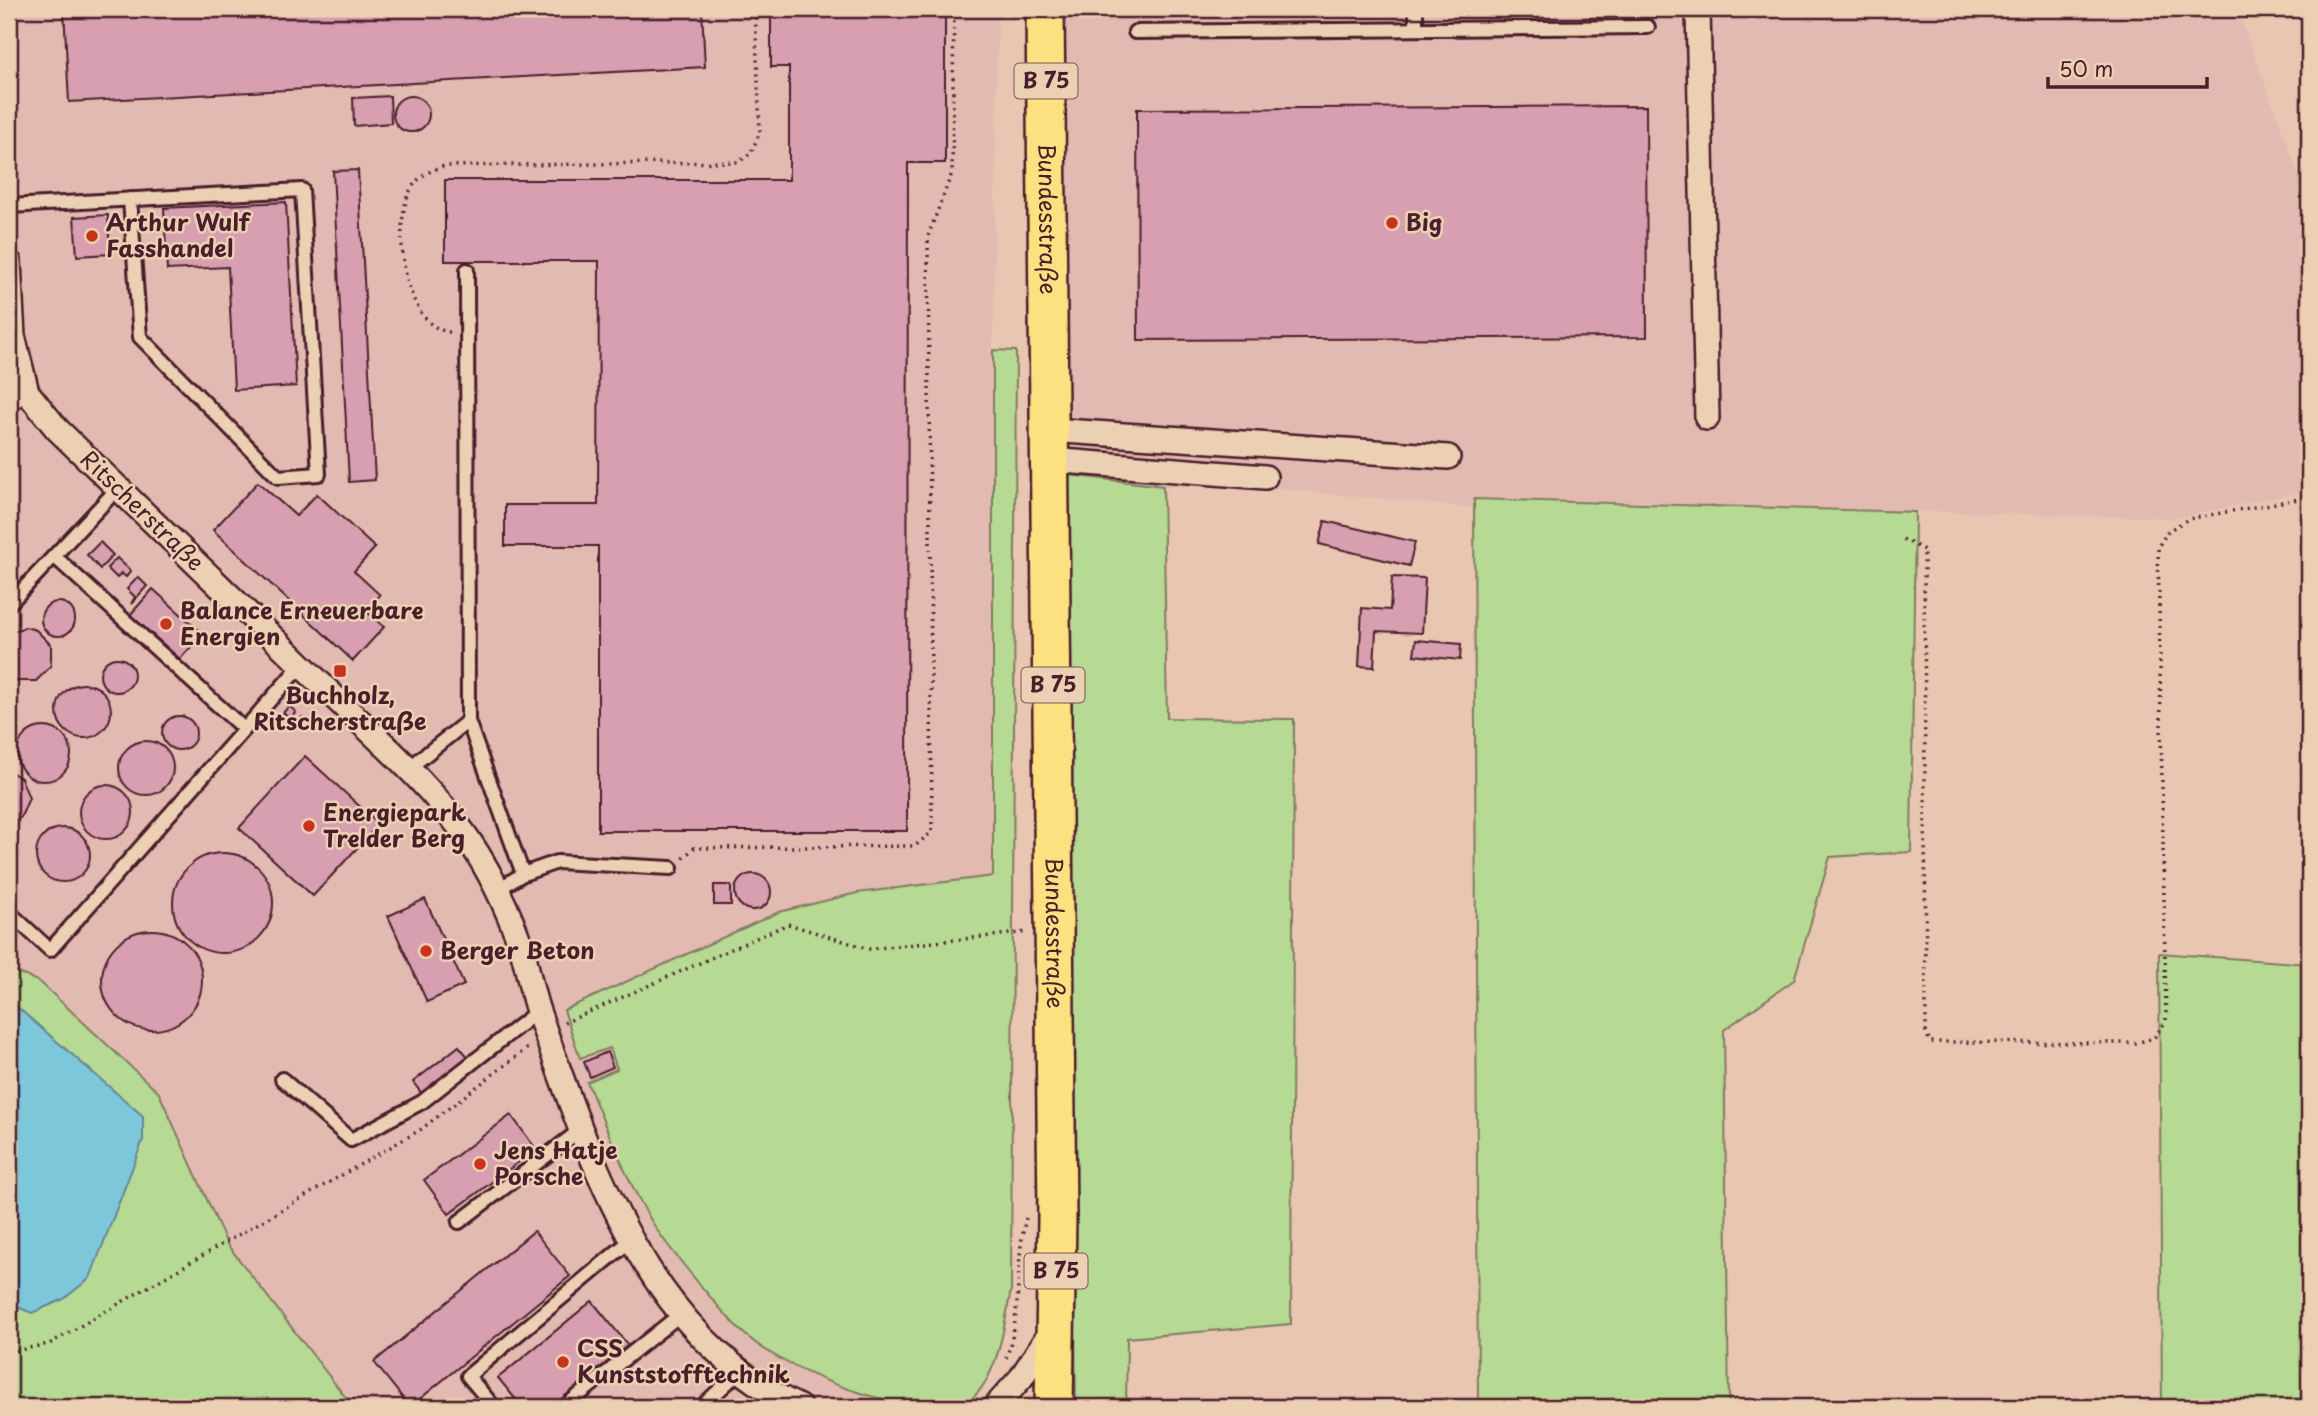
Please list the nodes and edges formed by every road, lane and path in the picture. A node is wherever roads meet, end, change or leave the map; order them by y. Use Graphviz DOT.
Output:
graph roads {
  1 [pos="755,9"];
  2 [pos="954,9"];
  3 [pos="1045,9"];
  4 [pos="1416,9"];
  5 [pos="1698,9"];
  6 [pos="1648,27"];
  7 [pos="1416,29"];
  8 [pos="1135,32"];
  9 [pos="130,199"];
  10 [pos="9,206"];
  11 [pos="9,262"];
  12 [pos="467,270"];
  13 [pos="467,333"];
  14 [pos="27,391"];
  15 [pos="9,407"];
  16 [pos="1707,418"];
  17 [pos="1050,445"];
  18 [pos="1448,457"];
  19 [pos="1265,477"];
  20 [pos="118,488"];
  21 [pos="2309,498"];
  22 [pos="1903,539"];
  23 [pos="54,556"];
  24 [pos="9,604"];
  25 [pos="301,665"];
  26 [pos="468,721"];
  27 [pos="244,729"];
  28 [pos="409,768"];
  29 [pos="671,869"];
  30 [pos="523,874"];
  31 [pos="497,890"];
  32 [pos="9,912"];
  33 [pos="1054,932"];
  34 [pos="538,1011"];
  35 [pos="547,1034"];
  36 [pos="282,1079"];
  37 [pos="579,1131"];
  38 [pos="459,1222"];
  39 [pos="631,1240"];
  40 [pos="682,1312"];
  41 [pos="1054,1325"];
  42 [pos="9,1352"];
  43 [pos="739,1372"];
  44 [pos="494,1407"];
  45 [pos="564,1407"];
  46 [pos="701,1407"];
  47 [pos="799,1407"];
  48 [pos="995,1407"];
  49 [pos="1054,1407"];
  1 -- 13 [label="path"];
  2 -- 29 [label="path"];
  3 -- 17 [label="main road, Bundesstraße / B 75"];
  4 -- 7 [label="lane"];
  5 -- 16 [label="street"];
  6 -- 7 [label="lane"];
  7 -- 8 [label="lane"];
  9 -- 9 [label="lane"];
  9 -- 10 [label="lane"];
  11 -- 14 [label="street, Ritscherstraße"];
  12 -- 13 [label="lane"];
  13 -- 26 [label="lane"];
  14 -- 15 [label="lane"];
  14 -- 20 [label="street, Ritscherstraße"];
  17 -- 18 [label="street"];
  17 -- 19 [label="street"];
  17 -- 33 [label="main road, Bundesstraße / B 75"];
  20 -- 23 [label="lane"];
  20 -- 25 [label="street, Ritscherstraße"];
  21 -- 22 [label="path"];
  23 -- 24 [label="lane"];
  23 -- 27 [label="lane"];
  25 -- 27 [label="lane"];
  25 -- 28 [label="street, Ritscherstraße"];
  26 -- 28 [label="lane"];
  26 -- 30 [label="lane"];
  27 -- 32 [label="lane"];
  28 -- 31 [label="street, Ritscherstraße"];
  29 -- 30 [label="lane"];
  30 -- 31 [label="lane"];
  31 -- 34 [label="street, Ritscherstraße"];
  33 -- 35 [label="path"];
  33 -- 41 [label="main road, Bundesstraße / B 75"];
  34 -- 35 [label="street, Ritscherstraße"];
  34 -- 36 [label="lane"];
  35 -- 37 [label="street, Ritscherstraße"];
  35 -- 42 [label="path"];
  37 -- 38 [label="lane"];
  37 -- 39 [label="street, Ritscherstraße"];
  39 -- 40 [label="street, Ritscherstraße"];
  39 -- 44 [label="lane"];
  40 -- 43 [label="street, Ritscherstraße"];
  40 -- 45 [label="lane"];
  41 -- 48 [label="street"];
  41 -- 49 [label="main road, Bundesstraße / B 75"];
  43 -- 46 [label="lane"];
  43 -- 47 [label="street, Ritscherstraße"];
}
